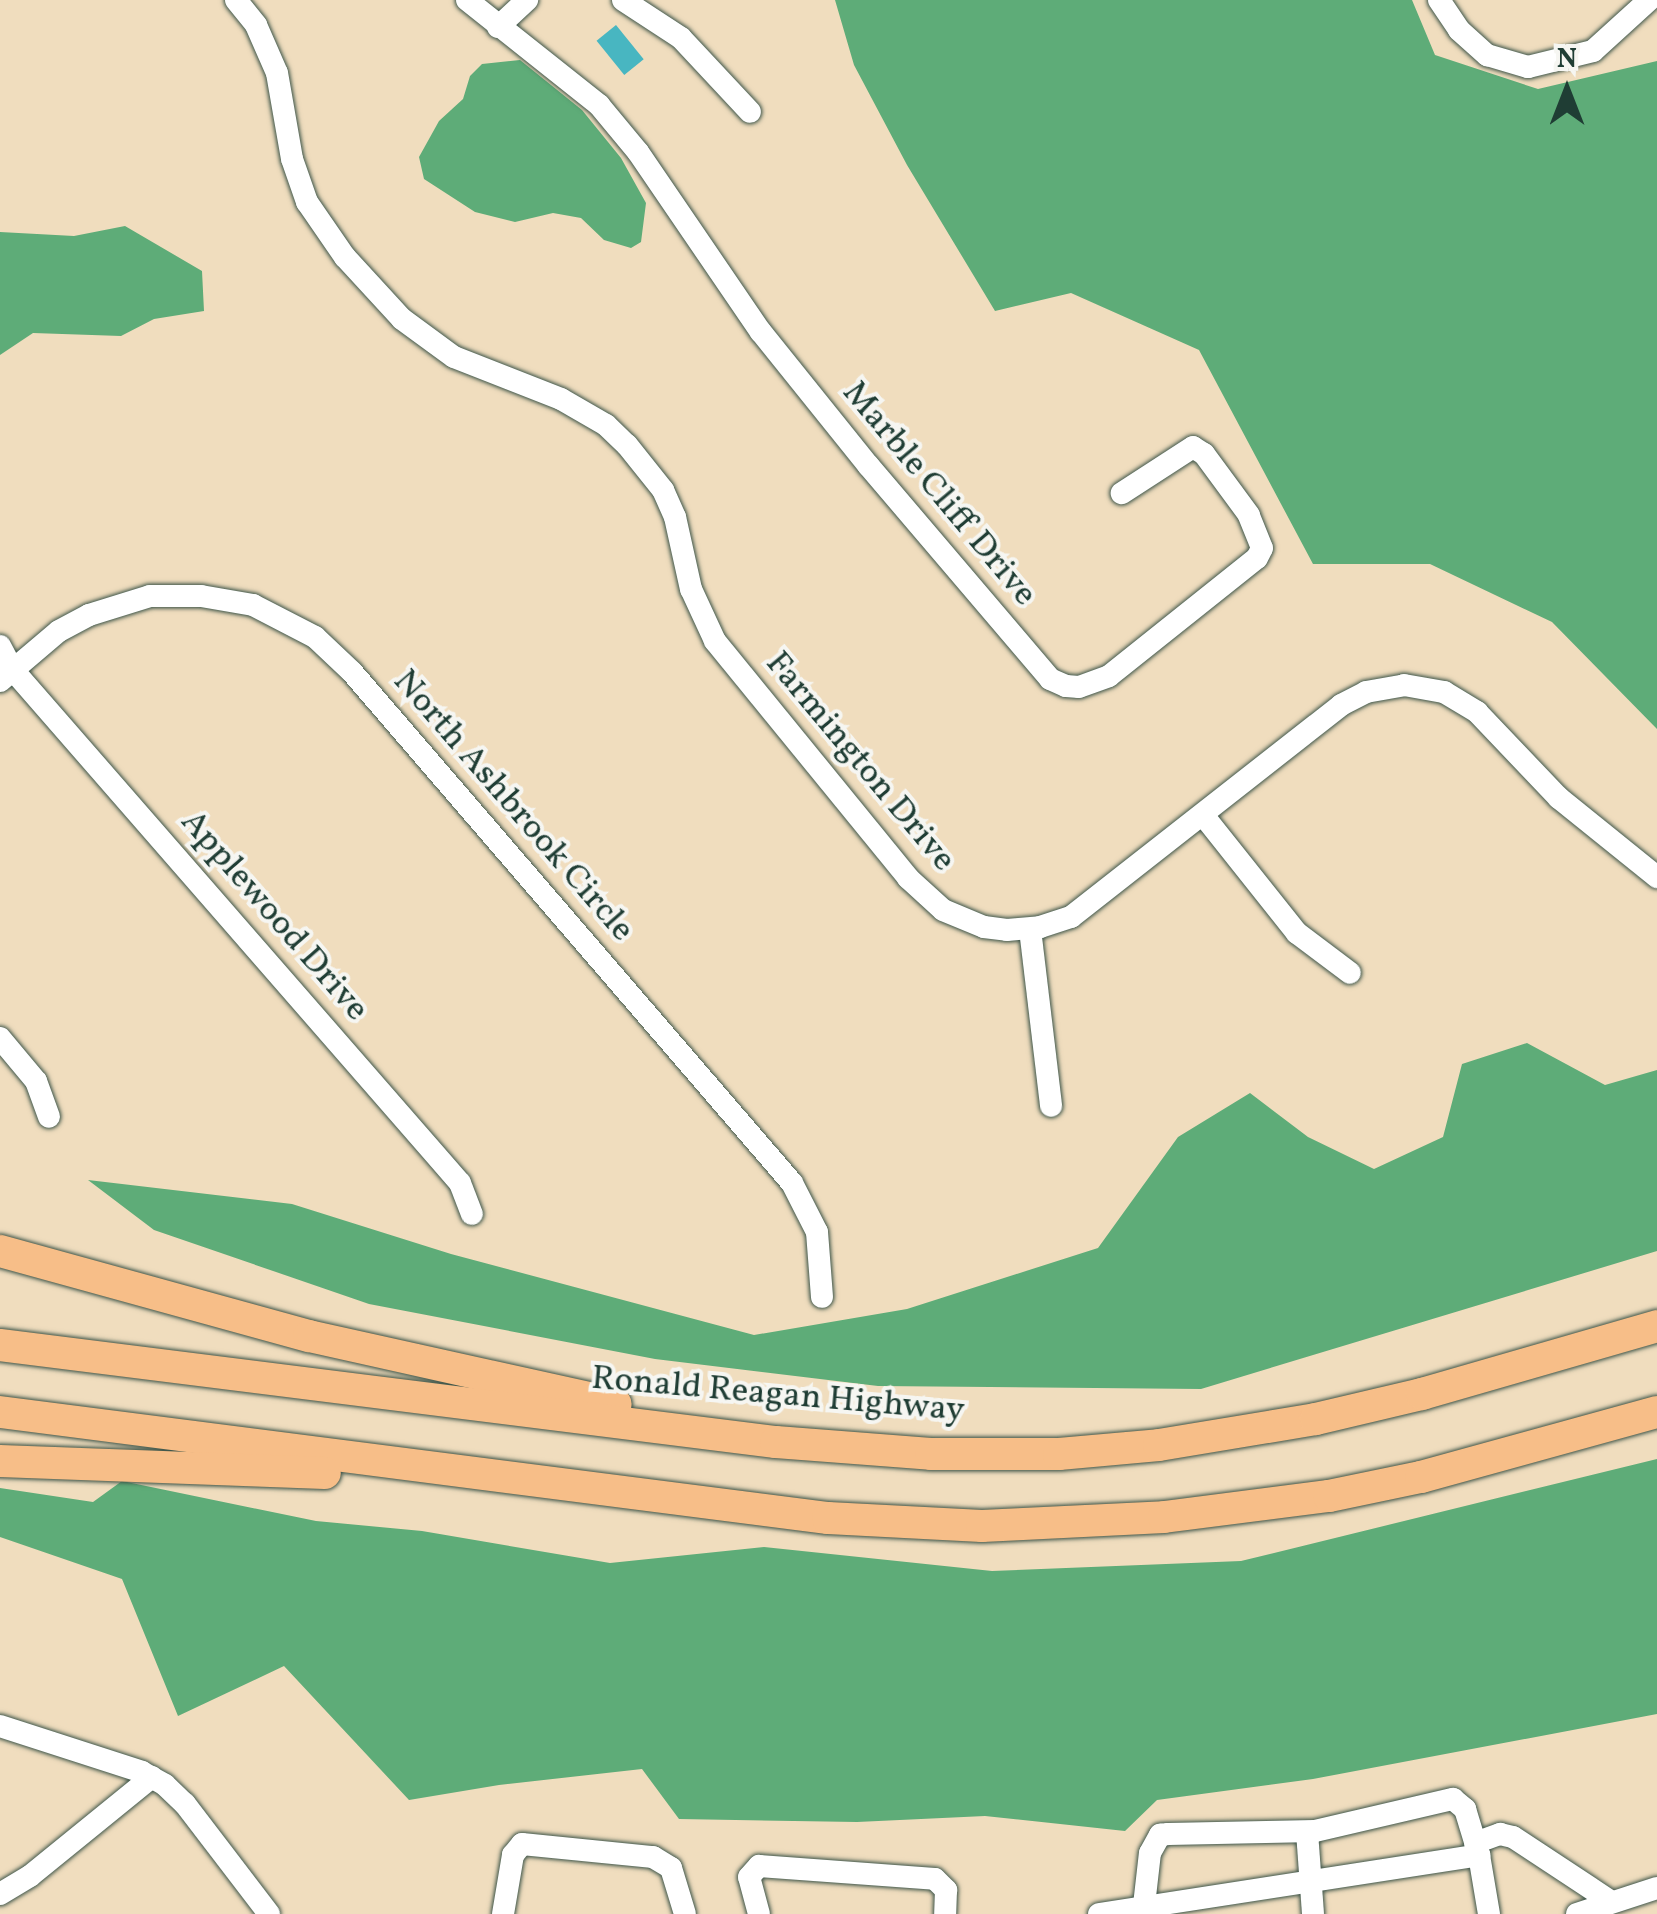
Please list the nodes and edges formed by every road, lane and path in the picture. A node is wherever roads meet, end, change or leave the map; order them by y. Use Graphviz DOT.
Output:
graph roads {
  1 [pos="236,0"];
  2 [pos="467,0"];
  3 [pos="528,0"];
  4 [pos="624,0"];
  5 [pos="1439,0"];
  6 [pos="1649,0"];
  7 [pos="498,27"];
  8 [pos="750,112"];
  9 [pos="1122,492"];
  10 [pos="0,646"];
  11 [pos="4,673"];
  12 [pos="1204,816"];
  13 [pos="1657,877"];
  14 [pos="1030,929"];
  15 [pos="1350,973"];
  16 [pos="0,1038"];
  17 [pos="1051,1106"];
  18 [pos="49,1118"];
  19 [pos="472,1214"];
  20 [pos="0,1252"];
  21 [pos="822,1298"];
  22 [pos="1657,1326"];
  23 [pos="0,1345"];
  24 [pos="0,1412"];
  25 [pos="1657,1412"];
  26 [pos="776,1442"];
  27 [pos="0,1460"];
  28 [pos="550,1483"];
  29 [pos="0,1726"];
  30 [pos="152,1777"];
  31 [pos="1307,1832"];
  32 [pos="1477,1849"];
  33 [pos="1310,1884"];
  34 [pos="1657,1888"];
  35 [pos="0,1894"];
  36 [pos="1610,1900"];
  37 [pos="1143,1911"];
  38 [pos="268,1914"];
  39 [pos="502,1914"];
  40 [pos="685,1914"];
  41 [pos="759,1914"];
  42 [pos="945,1914"];
  43 [pos="1098,1914"];
  44 [pos="1313,1914"];
  45 [pos="1489,1914"];
  46 [pos="1577,1914"];
  1 -- 14 [label="street, Farmington Drive"];
  2 -- 7 [label="street, Marble Cliff Drive"];
  3 -- 7 [label="street"];
  4 -- 8 [label="street"];
  5 -- 6 [label="street"];
  7 -- 9 [label="street, Marble Cliff Drive"];
  10 -- 11 [label="street, Applewood Drive"];
  11 -- 19 [label="street, Applewood Drive"];
  11 -- 21 [label="street, North Ashbrook Circle"];
  12 -- 13 [label="street, Farmington Drive"];
  12 -- 14 [label="street, Farmington Drive"];
  12 -- 15 [label="street"];
  14 -- 17 [label="street"];
  16 -- 18 [label="street"];
  20 -- 26 [label="highway"];
  22 -- 26 [label="highway, Ronald Reagan Highway"];
  23 -- 26 [label="highway, Ronald Reagan Highway"];
  24 -- 28 [label="highway"];
  25 -- 28 [label="highway"];
  27 -- 28 [label="highway"];
  29 -- 30 [label="street"];
  30 -- 35 [label="street"];
  30 -- 38 [label="street"];
  31 -- 32 [label="street"];
  31 -- 33 [label="street"];
  31 -- 37 [label="street"];
  32 -- 33 [label="street"];
  32 -- 36 [label="street"];
  32 -- 45 [label="street"];
  33 -- 37 [label="street"];
  33 -- 44 [label="street"];
  34 -- 36 [label="street"];
  36 -- 46 [label="street"];
  37 -- 43 [label="street"];
  39 -- 40 [label="street"];
  41 -- 42 [label="street"];
}
